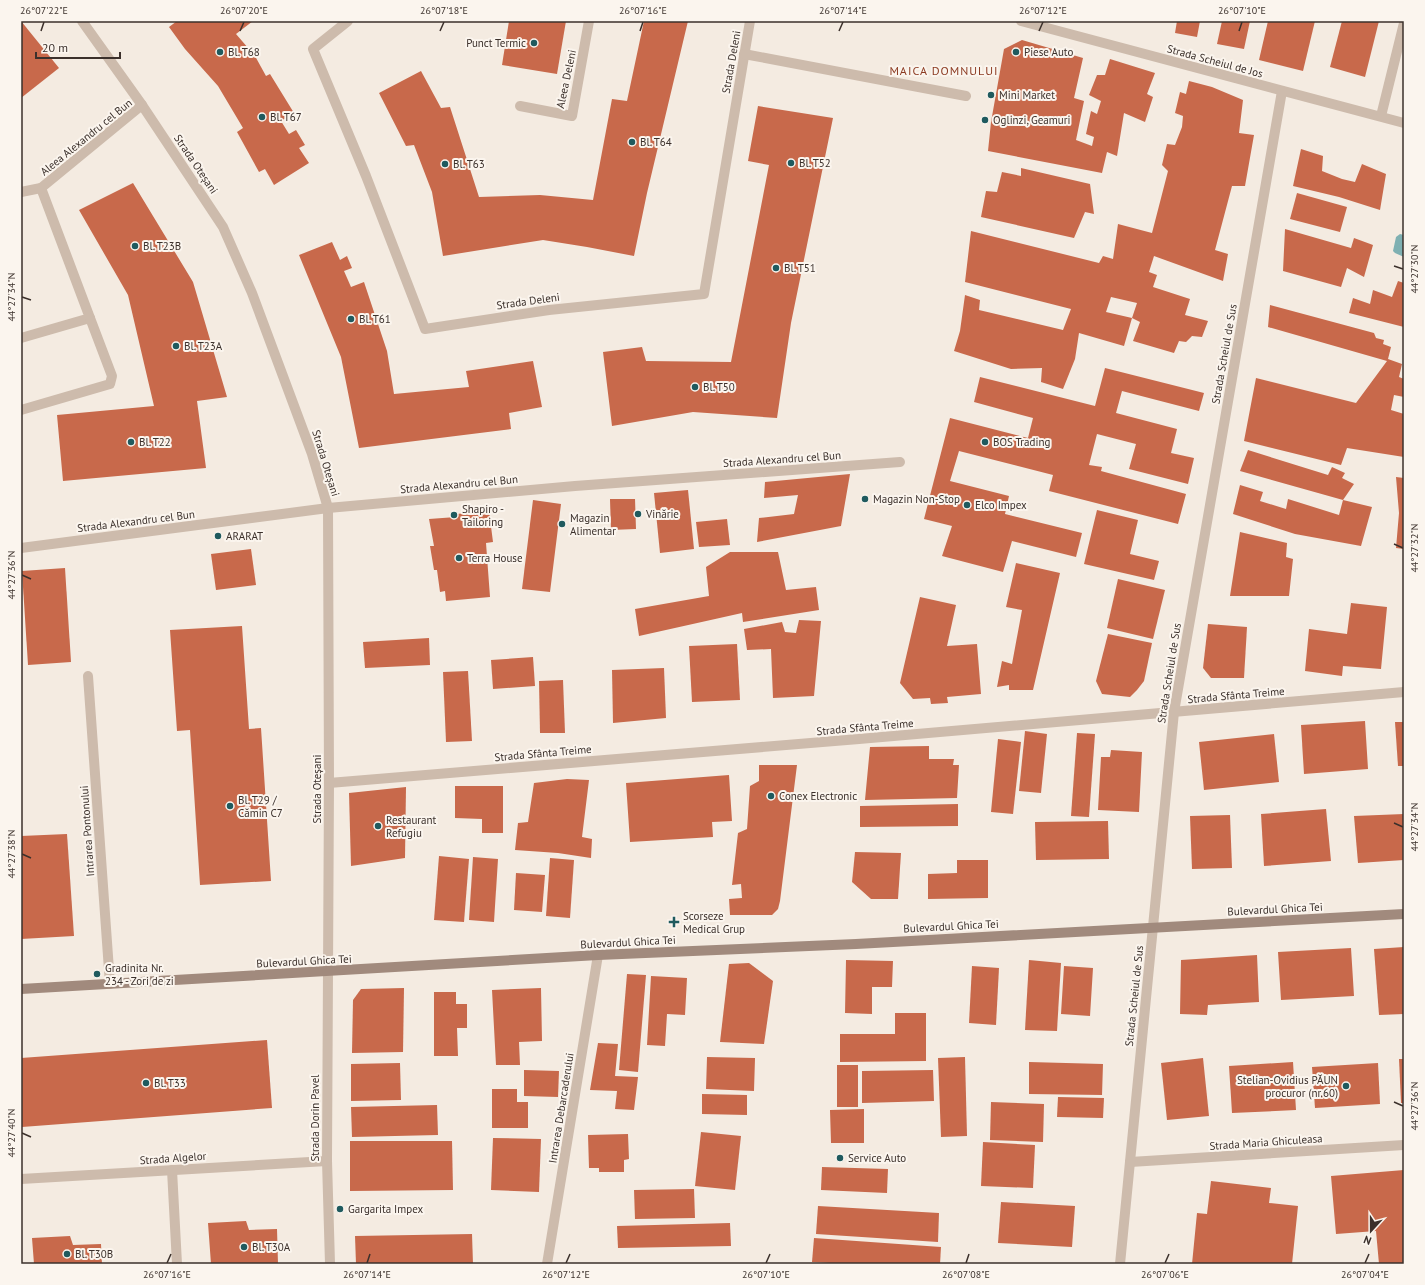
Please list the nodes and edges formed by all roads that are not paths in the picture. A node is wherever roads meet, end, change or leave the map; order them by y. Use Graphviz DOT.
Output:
graph roads {
  1 [pos="348,21"];
  2 [pos="589,21"];
  3 [pos="750,21"];
  4 [pos="1021,21"];
  5 [pos="86,22"];
  6 [pos="1404,23"];
  7 [pos="744,54"];
  8 [pos="1282,91"];
  9 [pos="966,96"];
  10 [pos="142,105"];
  11 [pos="520,106"];
  12 [pos="1381,116"];
  13 [pos="1404,122"];
  14 [pos="41,188"];
  15 [pos="21,192"];
  16 [pos="90,318"];
  17 [pos="21,338"];
  18 [pos="21,410"];
  19 [pos="900,462"];
  20 [pos="328,508"];
  21 [pos="21,548"];
  22 [pos="88,676"];
  23 [pos="1404,692"];
  24 [pos="1174,712"];
  25 [pos="329,782"];
  26 [pos="1404,914"];
  27 [pos="1153,928"];
  28 [pos="598,955"];
  29 [pos="327,972"];
  30 [pos="110,984"];
  31 [pos="21,989"];
  32 [pos="1404,1145"];
  33 [pos="327,1161"];
  34 [pos="1130,1162"];
  35 [pos="172,1170"];
  36 [pos="21,1180"];
  37 [pos="177,1264"];
  38 [pos="330,1264"];
  39 [pos="547,1264"];
  40 [pos="1120,1264"];
  1 -- 7 [label="street, Strada Deleni"];
  2 -- 11 [label="street, Aleea Deleni"];
  3 -- 7 [label="street, Strada Deleni"];
  4 -- 8 [label="street, Strada Scheiul de Jos"];
  5 -- 10 [label="street, Strada Oteșani"];
  6 -- 12 [label="street"];
  7 -- 9 [label="street"];
  8 -- 12 [label="street, Strada Scheiul de Jos"];
  8 -- 24 [label="street, Strada Scheiul de Sus"];
  10 -- 14 [label="street, Aleea Alexandru cel Bun"];
  10 -- 20 [label="street, Strada Oteșani"];
  12 -- 13 [label="street, Strada Scheiul de Jos"];
  14 -- 15 [label="street, Aleea Alexandru cel Bun"];
  14 -- 16 [label="street"];
  16 -- 17 [label="street"];
  16 -- 18 [label="street"];
  19 -- 20 [label="street, Strada Alexandru cel Bun"];
  20 -- 21 [label="street, Strada Alexandru cel Bun"];
  20 -- 25 [label="street, Strada Oteșani"];
  22 -- 30 [label="street, Intrarea Pontonului"];
  23 -- 24 [label="street, Strada Sfânta Treime"];
  24 -- 25 [label="street, Strada Sfânta Treime"];
  24 -- 27 [label="street, Strada Scheiul de Sus"];
  25 -- 29 [label="street, Strada Oteșani"];
  26 -- 27 [label="street, Bulevardul Ghica Tei"];
  27 -- 28 [label="street, Bulevardul Ghica Tei"];
  27 -- 34 [label="street, Strada Scheiul de Sus"];
  28 -- 29 [label="street, Bulevardul Ghica Tei"];
  28 -- 39 [label="street, Intrarea Debarcaderului"];
  29 -- 30 [label="street, Bulevardul Ghica Tei"];
  29 -- 33 [label="street, Strada Dorin Pavel"];
  30 -- 31 [label="street, Bulevardul Ghica Tei"];
  32 -- 34 [label="street, Strada Maria Ghiculeasa"];
  33 -- 35 [label="street, Strada Algelor"];
  33 -- 38 [label="street, Strada Dorin Pavel"];
  34 -- 40 [label="street, Strada Scheiul de Sus"];
  35 -- 36 [label="street, Strada Algelor"];
  35 -- 37 [label="street"];
}
